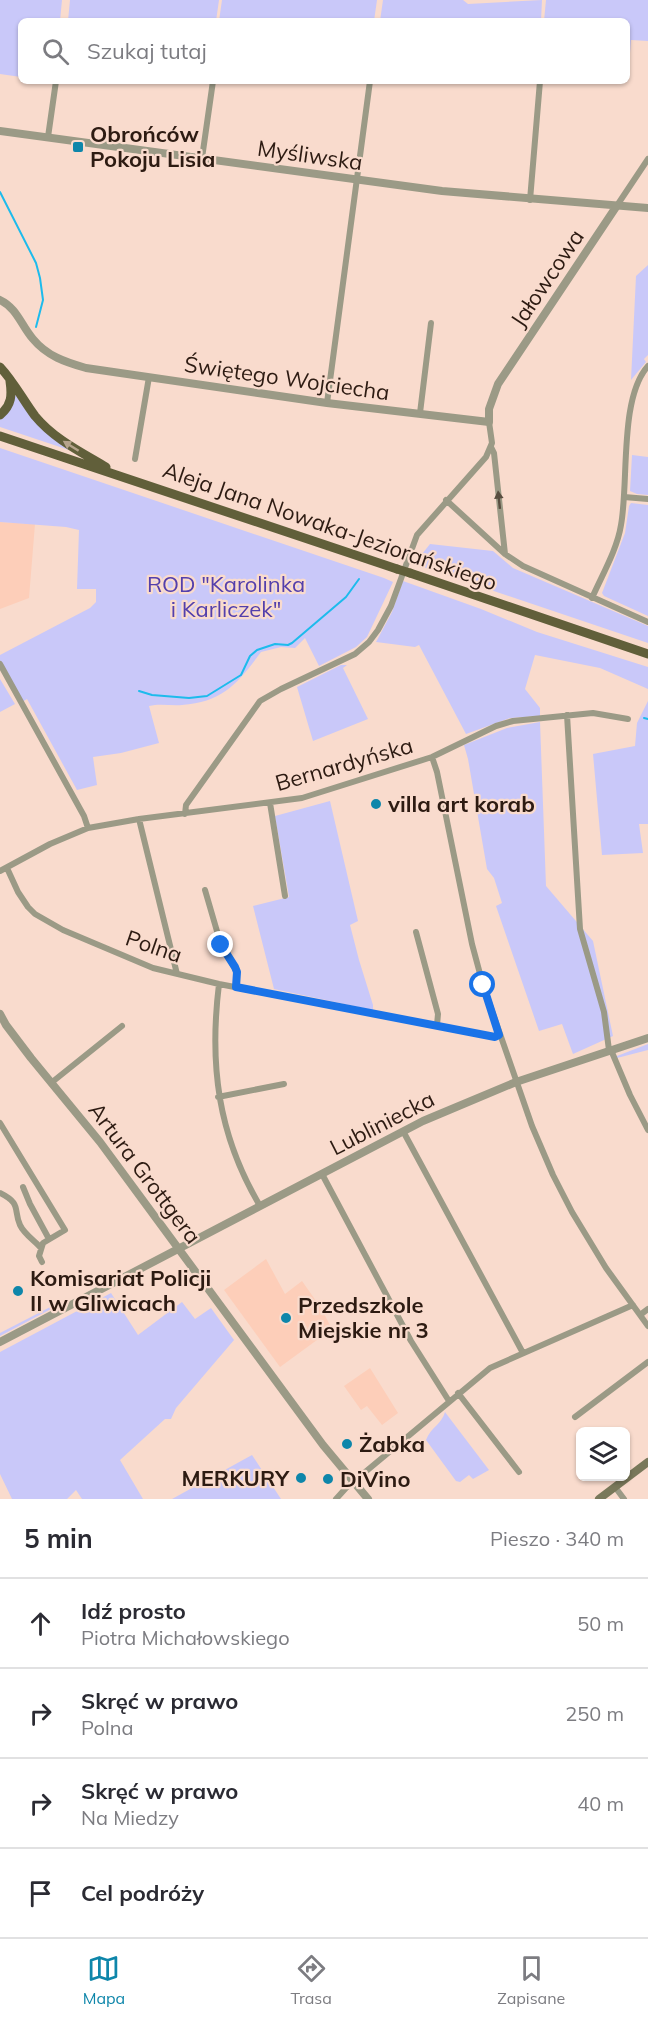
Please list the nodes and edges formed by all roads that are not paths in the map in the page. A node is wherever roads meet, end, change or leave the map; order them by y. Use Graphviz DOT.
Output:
graph roads {
  1 [pos="56,84"];
  2 [pos="213,84"];
  3 [pos="370,84"];
  4 [pos="540,84"];
  5 [pos="0,130"];
  6 [pos="48,137"];
  7 [pos="202,158"];
  8 [pos="648,159"];
  9 [pos="356,179"];
  10 [pos="530,200"];
  11 [pos="616,207"];
  12 [pos="648,208"];
  13 [pos="0,300"];
  14 [pos="431,323"];
  15 [pos="648,366"];
  16 [pos="0,367"];
  17 [pos="148,377"];
  18 [pos="9,379"];
  19 [pos="327,402"];
  20 [pos="420,413"];
  21 [pos="0,415"];
  22 [pos="489,422"];
  23 [pos="0,436"];
  24 [pos="491,447"];
  25 [pos="135,459"];
  26 [pos="121,476"];
  27 [pos="624,497"];
  28 [pos="446,500"];
  29 [pos="648,500"];
  30 [pos="505,554"];
  31 [pos="592,598"];
  32 [pos="648,622"];
  33 [pos="648,654"];
  34 [pos="0,664"];
  35 [pos="567,715"];
  36 [pos="628,719"];
  37 [pos="432,757"];
  38 [pos="270,803"];
  39 [pos="185,814"];
  40 [pos="139,819"];
  41 [pos="88,828"];
  42 [pos="3,869"];
  43 [pos="205,890"];
  44 [pos="285,896"];
  45 [pos="416,932"];
  46 [pos="177,974"];
  47 [pos="219,984"];
  48 [pos="236,987"];
  49 [pos="0,1014"];
  50 [pos="437,1025"];
  51 [pos="122,1026"];
  52 [pos="499,1035"];
  53 [pos="648,1038"];
  54 [pos="610,1050"];
  55 [pos="516,1082"];
  56 [pos="51,1083"];
  57 [pos="284,1084"];
  58 [pos="219,1097"];
  59 [pos="0,1123"];
  60 [pos="648,1130"];
  61 [pos="403,1131"];
  62 [pos="322,1174"];
  63 [pos="23,1187"];
  64 [pos="0,1193"];
  65 [pos="260,1206"];
  66 [pos="49,1239"];
  67 [pos="41,1248"];
  68 [pos="179,1248"];
  69 [pos="42,1262"];
  70 [pos="633,1305"];
  71 [pos="648,1309"];
  72 [pos="640,1315"];
  73 [pos="648,1326"];
  74 [pos="0,1342"];
  75 [pos="523,1353"];
  76 [pos="648,1362"];
  77 [pos="458,1394"];
  78 [pos="450,1401"];
  79 [pos="575,1417"];
  80 [pos="648,1462"];
  81 [pos="519,1472"];
  82 [pos="354,1483"];
  83 [pos="615,1487"];
  84 [pos="336,1499"];
  85 [pos="368,1499"];
  86 [pos="599,1499"];
  87 [pos="624,1499"];
  1 -- 6 [label="street"];
  2 -- 7 [label="street"];
  3 -- 9 [label="street"];
  4 -- 10 [label="street"];
  5 -- 6 [label="street, Myśliwska"];
  6 -- 7 [label="street, Myśliwska"];
  7 -- 9 [label="street, Myśliwska"];
  8 -- 11 [label="street, Jałowcowa"];
  9 -- 10 [label="street, Myśliwska"];
  9 -- 19 [label="street"];
  10 -- 11 [label="street, Myśliwska"];
  11 -- 12 [label="street, Myśliwska"];
  11 -- 22 [label="street, Jałowcowa"];
  13 -- 17 [label="street, Świętego Wojciecha"];
  14 -- 20 [label="street, Świętego Wojciecha"];
  15 -- 27 [label="street"];
  16 -- 18 [label="main road"];
  17 -- 19 [label="street, Świętego Wojciecha"];
  17 -- 25 [label="street"];
  18 -- 21 [label="main road"];
  26 -- 18 [label="main road, one-way"];
  19 -- 20 [label="street, Świętego Wojciecha"];
  20 -- 22 [label="street, Świętego Wojciecha"];
  22 -- 24 [label="street"];
  23 -- 26 [label="main road, Aleja Jana Nowaka-Jeziorańskiego"];
  24 -- 28 [label="street"];
  30 -- 24 [label="street, one-way"];
  26 -- 33 [label="main road, Aleja Jana Nowaka-Jeziorańskiego, bridge"];
  27 -- 29 [label="street"];
  27 -- 31 [label="street"];
  28 -- 30 [label="street"];
  28 -- 39 [label="street"];
  30 -- 31 [label="street"];
  31 -- 32 [label="street"];
  34 -- 41 [label="street"];
  35 -- 36 [label="street, Bernardyńska"];
  35 -- 37 [label="street, Bernardyńska"];
  35 -- 54 [label="street"];
  37 -- 38 [label="street, Bernardyńska"];
  37 -- 52 [label="street"];
  38 -- 39 [label="street, Bernardyńska"];
  38 -- 44 [label="street"];
  39 -- 40 [label="street, Bernardyńska"];
  40 -- 41 [label="street, Bernardyńska"];
  40 -- 46 [label="street"];
  41 -- 42 [label="street, Bernardyńska"];
  42 -- 46 [label="street, Polna"];
  43 -- 48 [label="street"];
  45 -- 50 [label="street"];
  46 -- 47 [label="street, Polna"];
  47 -- 48 [label="street, Polna"];
  47 -- 58 [label="street"];
  48 -- 50 [label="street, Polna"];
  49 -- 56 [label="street, Artura Grottgera"];
  50 -- 52 [label="street, Polna"];
  51 -- 56 [label="street"];
  52 -- 55 [label="street"];
  53 -- 54 [label="street, Lubliniecka"];
  54 -- 55 [label="street, Lubliniecka"];
  54 -- 60 [label="street"];
  55 -- 61 [label="street, Lubliniecka"];
  55 -- 70 [label="street"];
  56 -- 68 [label="street, Artura Grottgera"];
  57 -- 58 [label="street"];
  58 -- 65 [label="street"];
  59 -- 66 [label="street"];
  61 -- 62 [label="street, Lubliniecka"];
  61 -- 75 [label="street"];
  62 -- 65 [label="street, Lubliniecka"];
  62 -- 78 [label="street"];
  63 -- 66 [label="street"];
  64 -- 67 [label="street"];
  65 -- 68 [label="street, Lubliniecka"];
  66 -- 67 [label="street"];
  67 -- 69 [label="street"];
  68 -- 74 [label="street, Lubliniecka"];
  68 -- 82 [label="street, Artura Grottgera"];
  70 -- 72 [label="street"];
  70 -- 75 [label="street"];
  71 -- 72 [label="street"];
  72 -- 73 [label="street"];
  75 -- 77 [label="street"];
  76 -- 79 [label="street"];
  77 -- 78 [label="street"];
  77 -- 81 [label="street"];
  78 -- 82 [label="street"];
  80 -- 83 [label="main road"];
  82 -- 84 [label="street"];
  82 -- 85 [label="street, Artura Grottgera"];
  83 -- 86 [label="main road"];
  83 -- 87 [label="street"];
}
